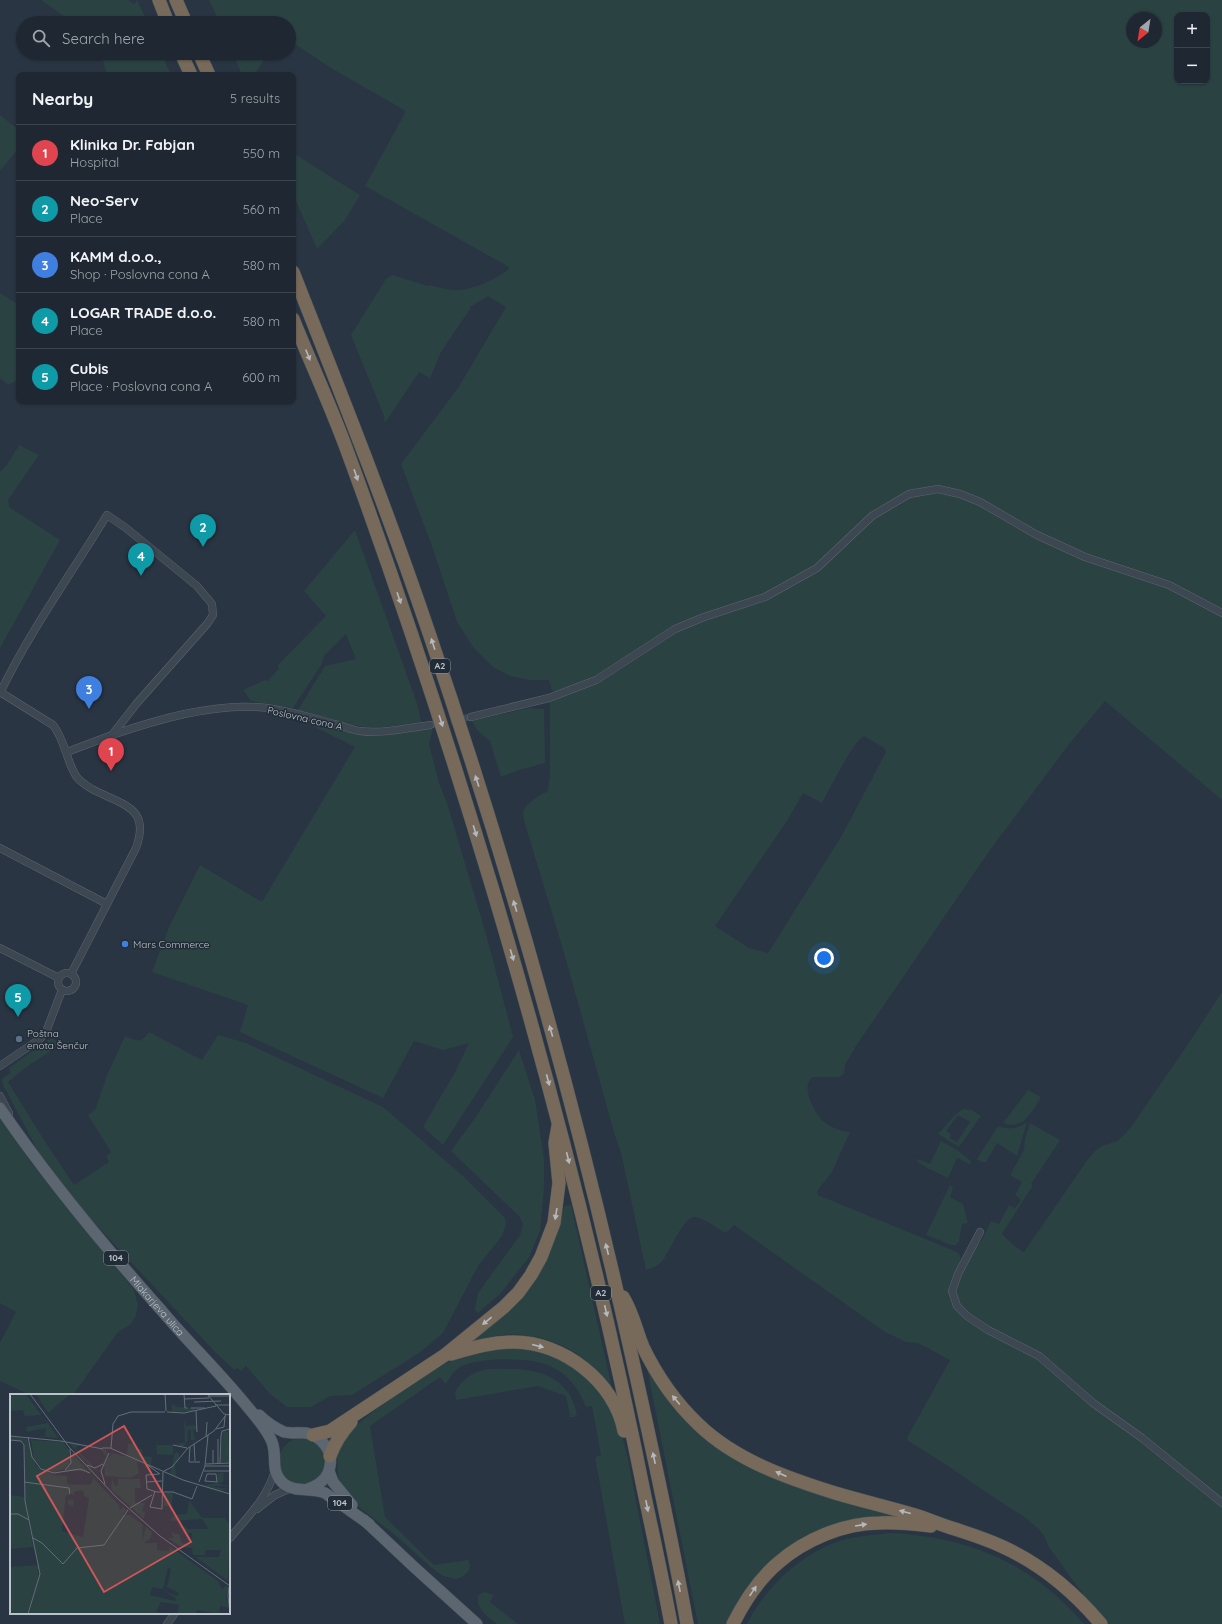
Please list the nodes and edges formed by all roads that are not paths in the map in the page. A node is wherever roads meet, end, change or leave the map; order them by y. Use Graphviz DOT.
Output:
graph roads {
  1 [pos="159,0"];
  2 [pos="176,0"];
  3 [pos="165,16"];
  4 [pos="183,16"];
  5 [pos="184,60"];
  6 [pos="202,60"];
  7 [pos="189,72"];
  8 [pos="208,72"];
  9 [pos="296,280"];
  10 [pos="296,326"];
  11 [pos="1222,613"];
  12 [pos="0,693"];
  13 [pos="471,717"];
  14 [pos="430,725"];
  15 [pos="112,735"];
  16 [pos="67,752"];
  17 [pos="0,848"];
  18 [pos="107,904"];
  19 [pos="0,948"];
  20 [pos="71,974"];
  21 [pos="59,978"];
  22 [pos="62,990"];
  23 [pos="0,1066"];
  24 [pos="0,1096"];
  25 [pos="0,1108"];
  26 [pos="559,1120"];
  27 [pos="21,1139"];
  28 [pos="980,1232"];
  29 [pos="616,1287"];
  30 [pos="445,1355"];
  31 [pos="246,1404"];
  32 [pos="364,1410"];
  33 [pos="295,1434"];
  34 [pos="313,1435"];
  35 [pos="274,1454"];
  36 [pos="330,1456"];
  37 [pos="639,1467"];
  38 [pos="275,1470"];
  39 [pos="329,1471"];
  40 [pos="291,1488"];
  41 [pos="308,1490"];
  42 [pos="1222,1503"];
  43 [pos="248,1517"];
  44 [pos="369,1524"];
  45 [pos="955,1529"];
  46 [pos="230,1538"];
  47 [pos="174,1614"];
  48 [pos="167,1624"];
  49 [pos="477,1624"];
  50 [pos="671,1624"];
  51 [pos="687,1624"];
  52 [pos="733,1624"];
  53 [pos="1101,1624"];
  1 -- 3 [label="highway"];
  2 -- 4 [label="highway"];
  5 -- 7 [label="highway"];
  6 -- 8 [label="highway"];
  29 -- 9 [label="highway, A2, one-way"];
  10 -- 26 [label="highway, A2, one-way"];
  11 -- 13 [label="street"];
  12 -- 15 [label="street"];
  12 -- 16 [label="street"];
  14 -- 15 [label="street, Poslovna cona A"];
  15 -- 16 [label="street, Poslovna cona A"];
  16 -- 18 [label="street"];
  17 -- 18 [label="street"];
  18 -- 20 [label="street"];
  19 -- 21 [label="street"];
  20 -- 21 [label="street"];
  20 -- 22 [label="street"];
  21 -- 22 [label="street"];
  22 -- 23 [label="street"];
  24 -- 27 [label="street"];
  25 -- 27 [label="main road, Mlakarjeva ulica / 104"];
  26 -- 30 [label="highway, one-way"];
  26 -- 37 [label="highway, A2, one-way"];
  27 -- 31 [label="main road, Mlakarjeva ulica / 104"];
  28 -- 42 [label="street"];
  45 -- 29 [label="highway, one-way"];
  51 -- 29 [label="highway, A2, one-way"];
  30 -- 32 [label="highway"];
  30 -- 37 [label="highway, one-way"];
  31 -- 33 [label="main road, 104"];
  31 -- 35 [label="main road, 104"];
  32 -- 34 [label="highway"];
  32 -- 36 [label="highway"];
  33 -- 34 [label="main road, 104"];
  33 -- 35 [label="main road"];
  34 -- 36 [label="main road"];
  35 -- 38 [label="main road, 104"];
  36 -- 39 [label="main road, 104"];
  37 -- 50 [label="highway, A2, one-way"];
  38 -- 40 [label="main road"];
  38 -- 43 [label="street"];
  39 -- 41 [label="main road"];
  39 -- 44 [label="main road, 104"];
  40 -- 41 [label="main road, 104"];
  40 -- 43 [label="street"];
  41 -- 44 [label="main road, 104"];
  43 -- 46 [label="street"];
  44 -- 49 [label="main road, 104"];
  52 -- 45 [label="highway, one-way"];
  45 -- 53 [label="highway"];
  47 -- 48 [label="street"];
}
